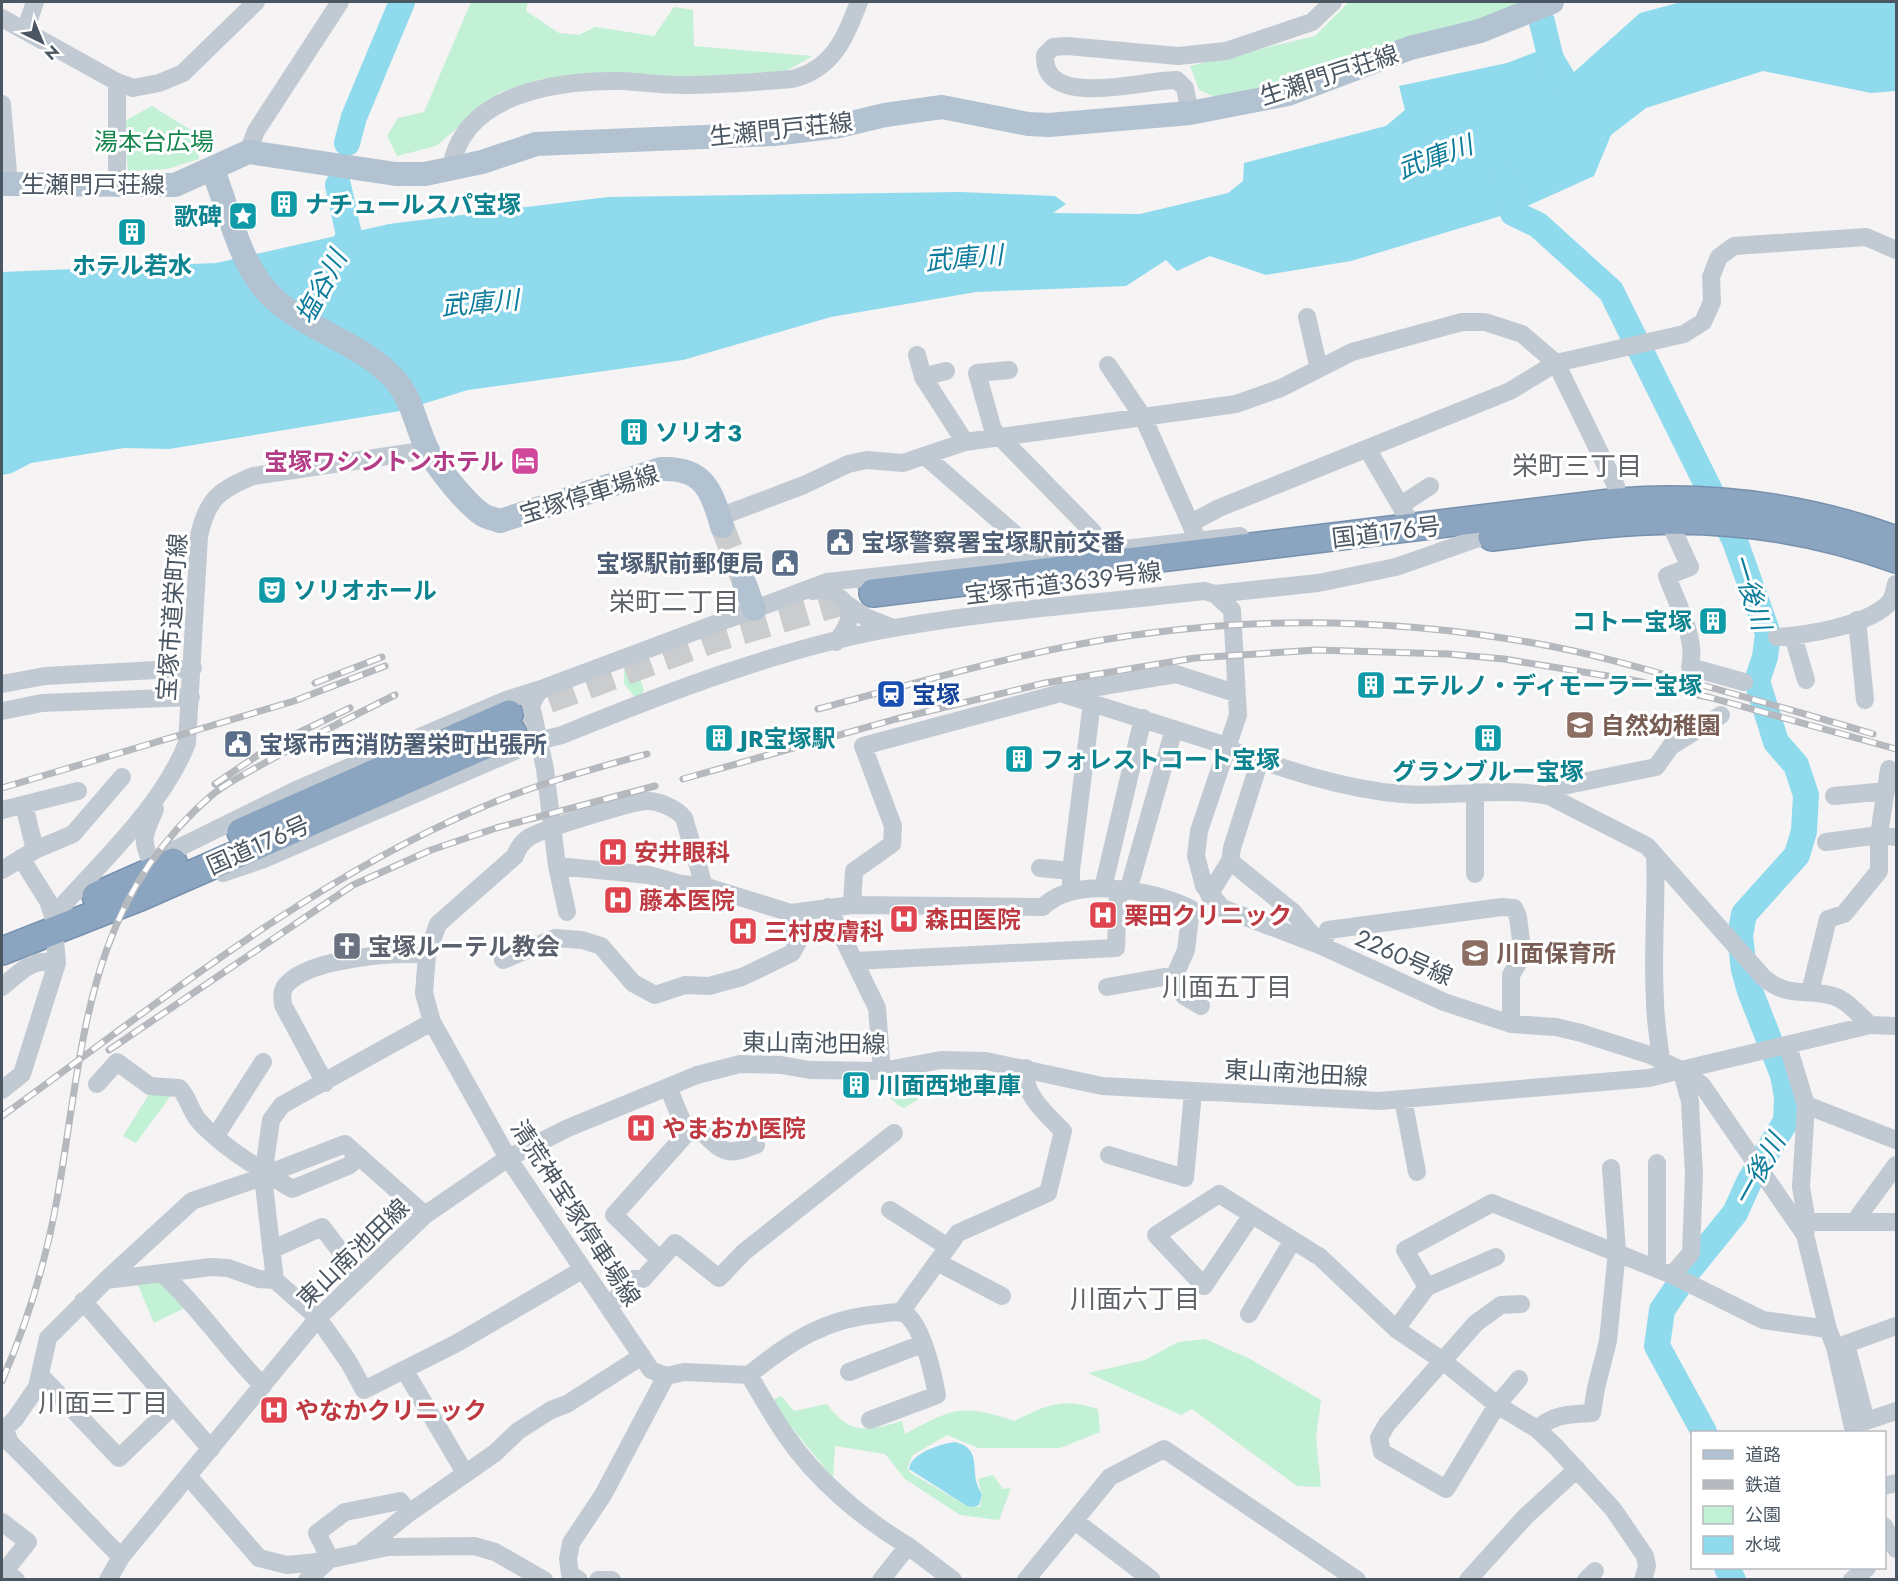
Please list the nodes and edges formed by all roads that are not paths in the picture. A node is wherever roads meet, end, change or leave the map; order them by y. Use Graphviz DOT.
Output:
graph roads {
  1 [pos="35,2"];
  2 [pos="256,2"];
  3 [pos="340,2"];
  4 [pos="859,2"];
  5 [pos="1333,2"];
  6 [pos="1552,2"];
  7 [pos="2,18"];
  8 [pos="25,31"];
  9 [pos="117,82"];
  10 [pos="2,107"];
  11 [pos="1190,113"];
  12 [pos="248,152"];
  13 [pos="451,169"];
  14 [pos="213,170"];
  15 [pos="5,184"];
  16 [pos="117,186"];
  17 [pos="1896,250"];
  18 [pos="1308,317"];
  19 [pos="917,355"];
  20 [pos="1556,363"];
  21 [pos="1108,365"];
  22 [pos="1319,369"];
  23 [pos="1009,370"];
  24 [pos="946,371"];
  25 [pos="923,377"];
  26 [pos="1143,417"];
  27 [pos="1000,437"];
  28 [pos="965,442"];
  29 [pos="425,443"];
  30 [pos="1368,450"];
  31 [pos="925,456"];
  32 [pos="1430,486"];
  33 [pos="1401,505"];
  34 [pos="1719,511"];
  35 [pos="1620,512"];
  36 [pos="721,521"];
  37 [pos="1669,521"];
  38 [pos="1414,528"];
  39 [pos="1195,531"];
  40 [pos="1351,536"];
  41 [pos="1476,539"];
  42 [pos="1896,540"];
  43 [pos="1097,550"];
  44 [pos="1041,557"];
  45 [pos="1896,559"];
  46 [pos="744,582"];
  47 [pos="1896,584"];
  48 [pos="1255,590"];
  49 [pos="808,591"];
  50 [pos="1215,594"];
  51 [pos="848,605"];
  52 [pos="754,609"];
  53 [pos="880,610"];
  54 [pos="1232,610"];
  55 [pos="1857,620"];
  56 [pos="836,642"];
  57 [pos="192,668"];
  58 [pos="1806,680"];
  59 [pos="1744,682"];
  60 [pos="2,684"];
  61 [pos="544,688"];
  62 [pos="1061,693"];
  63 [pos="1235,693"];
  64 [pos="190,697"];
  65 [pos="1865,700"];
  66 [pos="1092,702"];
  67 [pos="2,711"];
  68 [pos="1721,715"];
  69 [pos="1143,718"];
  70 [pos="1174,729"];
  71 [pos="520,730"];
  72 [pos="562,735"];
  73 [pos="1228,749"];
  74 [pos="1260,760"];
  75 [pos="545,769"];
  76 [pos="1889,769"];
  77 [pos="122,777"];
  78 [pos="78,791"];
  79 [pos="1886,791"];
  80 [pos="1475,792"];
  81 [pos="160,796"];
  82 [pos="1549,796"];
  83 [pos="1834,796"];
  84 [pos="24,805"];
  85 [pos="2,810"];
  86 [pos="553,827"];
  87 [pos="1888,836"];
  88 [pos="1826,842"];
  89 [pos="28,854"];
  90 [pos="1655,855"];
  91 [pos="151,861"];
  92 [pos="1230,861"];
  93 [pos="557,866"];
  94 [pos="1040,868"];
  95 [pos="2,870"];
  96 [pos="1071,871"];
  97 [pos="1474,874"];
  98 [pos="704,886"];
  99 [pos="1116,890"];
  100 [pos="1071,891"];
  101 [pos="1206,891"];
  102 [pos="87,900"];
  103 [pos="852,905"];
  104 [pos="828,907"];
  105 [pos="1191,909"];
  106 [pos="567,912"];
  107 [pos="791,913"];
  108 [pos="54,924"];
  109 [pos="2,934"];
  110 [pos="1322,946"];
  111 [pos="2,951"];
  112 [pos="427,955"];
  113 [pos="504,960"];
  114 [pos="854,961"];
  115 [pos="57,963"];
  116 [pos="1175,975"];
  117 [pos="2,987"];
  118 [pos="1107,987"];
  119 [pos="1810,992"];
  120 [pos="1202,1006"];
  121 [pos="432,1022"];
  122 [pos="1511,1024"];
  123 [pos="1870,1025"];
  124 [pos="1896,1026"];
  125 [pos="1779,1047"];
  126 [pos="1661,1061"];
  127 [pos="263,1062"];
  128 [pos="1026,1068"];
  129 [pos="1681,1070"];
  130 [pos="882,1071"];
  131 [pos="325,1083"];
  132 [pos="97,1084"];
  133 [pos="668,1087"];
  134 [pos="2,1090"];
  135 [pos="1193,1093"];
  136 [pos="1403,1099"];
  137 [pos="1806,1105"];
  138 [pos="687,1133"];
  139 [pos="894,1133"];
  140 [pos="215,1137"];
  141 [pos="1896,1140"];
  142 [pos="756,1145"];
  143 [pos="1109,1155"];
  144 [pos="508,1158"];
  145 [pos="1657,1164"];
  146 [pos="1896,1166"];
  147 [pos="1611,1168"];
  148 [pos="1418,1172"];
  149 [pos="263,1174"];
  150 [pos="891,1210"];
  151 [pos="425,1215"];
  152 [pos="1251,1216"];
  153 [pos="1855,1221"];
  154 [pos="1896,1222"];
  155 [pos="1806,1229"];
  156 [pos="1293,1240"];
  157 [pos="271,1250"];
  158 [pos="1617,1251"];
  159 [pos="942,1254"];
  160 [pos="1496,1257"];
  161 [pos="660,1260"];
  162 [pos="582,1270"];
  163 [pos="163,1274"];
  164 [pos="1673,1276"];
  165 [pos="360,1277"];
  166 [pos="106,1280"];
  167 [pos="275,1280"];
  168 [pos="1427,1287"];
  169 [pos="1002,1296"];
  170 [pos="83,1301"];
  171 [pos="1521,1304"];
  172 [pos="609,1307"];
  173 [pos="901,1312"];
  174 [pos="1249,1314"];
  175 [pos="318,1318"];
  176 [pos="1896,1326"];
  177 [pos="1396,1329"];
  178 [pos="1828,1329"];
  179 [pos="922,1344"];
  180 [pos="1840,1346"];
  181 [pos="642,1356"];
  182 [pos="1443,1360"];
  183 [pos="405,1371"];
  184 [pos="849,1371"];
  185 [pos="40,1375"];
  186 [pos="749,1375"];
  187 [pos="666,1376"];
  188 [pos="1519,1379"];
  189 [pos="263,1386"];
  190 [pos="1497,1405"];
  191 [pos="172,1407"];
  192 [pos="1896,1411"];
  193 [pos="870,1420"];
  194 [pos="1537,1429"];
  195 [pos="3,1431"];
  196 [pos="1854,1431"];
  197 [pos="211,1449"];
  198 [pos="1577,1469"];
  199 [pos="465,1473"];
  200 [pos="189,1478"];
  201 [pos="409,1513"];
  202 [pos="1896,1518"];
  203 [pos="1075,1521"];
  204 [pos="2,1522"];
  205 [pos="1888,1535"];
  206 [pos="908,1546"];
  207 [pos="361,1551"];
  208 [pos="121,1557"];
  209 [pos="330,1559"];
  210 [pos="1866,1569"];
  211 [pos="574,1577"];
  212 [pos="544,1579"];
  213 [pos="1355,1579"];
  214 [pos="16,1580"];
  215 [pos="108,1580"];
  216 [pos="307,1580"];
  217 [pos="598,1580"];
  218 [pos="612,1580"];
  219 [pos="880,1580"];
  220 [pos="953,1580"];
  221 [pos="1026,1580"];
  222 [pos="1152,1580"];
  223 [pos="1468,1580"];
  224 [pos="1643,1580"];
  225 [pos="1852,1580"];
  1 -- 8 [label="street"];
  2 -- 9 [label="street"];
  3 -- 12 [label="street"];
  4 -- 13 [label="street"];
  5 -- 11 [label="street"];
  6 -- 11 [label="main road, 生瀬門戸荘線"];
  7 -- 8 [label="street"];
  8 -- 9 [label="street"];
  9 -- 16 [label="street"];
  10 -- 15 [label="street"];
  11 -- 13 [label="main road, 生瀬門戸荘線"];
  12 -- 13 [label="main road, 生瀬門戸荘線"];
  12 -- 14 [label="main road, 生瀬門戸荘線"];
  14 -- 16 [label="main road, 生瀬門戸荘線"];
  14 -- 29 [label="main road, 宝塚停車場線"];
  15 -- 16 [label="main road, 生瀬門戸荘線"];
  17 -- 20 [label="street"];
  18 -- 22 [label="street"];
  19 -- 25 [label="street"];
  20 -- 22 [label="street"];
  20 -- 30 [label="street"];
  20 -- 35 [label="street"];
  21 -- 26 [label="street"];
  22 -- 26 [label="street"];
  23 -- 27 [label="street"];
  24 -- 25 [label="street"];
  25 -- 28 [label="street"];
  26 -- 27 [label="street"];
  26 -- 39 [label="street"];
  27 -- 28 [label="street"];
  27 -- 43 [label="street"];
  28 -- 31 [label="street"];
  29 -- 36 [label="main road, 宝塚停車場線"];
  29 -- 57 [label="street, 宝塚市道栄町線"];
  30 -- 33 [label="street"];
  30 -- 39 [label="street"];
  31 -- 36 [label="street"];
  31 -- 44 [label="street"];
  32 -- 33 [label="street"];
  33 -- 38 [label="street"];
  34 -- 35 [label="highway, 国道176号"];
  34 -- 37 [label="highway, 国道176号"];
  34 -- 42 [label="highway, 国道176号"];
  34 -- 45 [label="highway, 国道176号"];
  35 -- 37 [label="highway, 国道176号"];
  35 -- 38 [label="highway, 国道176号"];
  35 -- 41 [label="highway, 国道176号"];
  37 -- 59 [label="street"];
  38 -- 40 [label="highway, 国道176号"];
  39 -- 40 [label="street"];
  39 -- 43 [label="street"];
  40 -- 53 [label="highway, 国道176号"];
  41 -- 48 [label="street, 宝塚市道3639号線"];
  41 -- 53 [label="highway, 国道176号"];
  43 -- 44 [label="street"];
  44 -- 49 [label="street"];
  46 -- 52 [label="main road"];
  47 -- 55 [label="street"];
  48 -- 50 [label="street, 宝塚市道3639号線"];
  48 -- 54 [label="street"];
  49 -- 51 [label="street"];
  49 -- 52 [label="street"];
  50 -- 53 [label="street, 宝塚市道3639号線"];
  50 -- 54 [label="street"];
  51 -- 53 [label="street"];
  51 -- 56 [label="street"];
  52 -- 61 [label="street"];
  53 -- 56 [label="street, 宝塚市道3639号線"];
  54 -- 63 [label="street"];
  55 -- 58 [label="street"];
  55 -- 65 [label="street"];
  56 -- 72 [label="street, 宝塚市道3639号線"];
  57 -- 60 [label="street"];
  57 -- 64 [label="street, 宝塚市道栄町線"];
  61 -- 71 [label="street"];
  61 -- 91 [label="street"];
  62 -- 63 [label="street"];
  62 -- 66 [label="street"];
  62 -- 103 [label="street"];
  63 -- 73 [label="street"];
  64 -- 67 [label="street"];
  64 -- 81 [label="street, 宝塚市道栄町線"];
  66 -- 69 [label="street"];
  66 -- 96 [label="street"];
  68 -- 82 [label="street"];
  69 -- 70 [label="street"];
  69 -- 99 [label="street"];
  70 -- 73 [label="street"];
  70 -- 99 [label="street"];
  71 -- 72 [label="street, 宝塚市道3639号線"];
  71 -- 72 [label="street"];
  71 -- 75 [label="street"];
  71 -- 75 [label="street"];
  71 -- 102 [label="highway, 国道176号"];
  71 -- 108 [label="highway, 国道176号"];
  72 -- 75 [label="street"];
  73 -- 74 [label="street"];
  73 -- 101 [label="street"];
  74 -- 80 [label="street"];
  74 -- 92 [label="street"];
  75 -- 86 [label="street"];
  76 -- 79 [label="street"];
  77 -- 89 [label="street"];
  78 -- 84 [label="street"];
  79 -- 83 [label="street"];
  79 -- 87 [label="street"];
  80 -- 82 [label="street"];
  80 -- 97 [label="street"];
  81 -- 91 [label="street"];
  81 -- 108 [label="street, 宝塚市道栄町線"];
  82 -- 90 [label="street"];
  84 -- 85 [label="street"];
  84 -- 89 [label="street"];
  86 -- 93 [label="street"];
  86 -- 98 [label="street, 清荒神宝塚停車場線"];
  86 -- 112 [label="street, 清荒神宝塚停車場線"];
  87 -- 88 [label="street"];
  87 -- 119 [label="street"];
  89 -- 95 [label="street"];
  89 -- 108 [label="street"];
  90 -- 119 [label="street"];
  90 -- 126 [label="street"];
  91 -- 102 [label="street"];
  92 -- 101 [label="street"];
  92 -- 110 [label="street"];
  93 -- 98 [label="street"];
  93 -- 106 [label="street"];
  94 -- 96 [label="street"];
  96 -- 100 [label="street"];
  98 -- 107 [label="street"];
  99 -- 100 [label="street"];
  99 -- 105 [label="street"];
  99 -- 114 [label="street"];
  100 -- 103 [label="street"];
  101 -- 105 [label="street"];
  101 -- 110 [label="street, ２２６０号線"];
  102 -- 108 [label="highway, 国道176号"];
  103 -- 104 [label="street"];
  104 -- 107 [label="street"];
  104 -- 114 [label="street"];
  105 -- 116 [label="street"];
  107 -- 113 [label="street"];
  108 -- 109 [label="highway, 国道176号"];
  108 -- 111 [label="highway, 国道176号"];
  108 -- 115 [label="street"];
  110 -- 122 [label="street, ２２６０号線"];
  110 -- 122 [label="street"];
  112 -- 121 [label="street, 清荒神宝塚停車場線"];
  112 -- 131 [label="street"];
  114 -- 130 [label="street"];
  115 -- 117 [label="street"];
  115 -- 134 [label="street"];
  116 -- 118 [label="street"];
  116 -- 120 [label="street"];
  119 -- 123 [label="street"];
  121 -- 131 [label="street"];
  121 -- 144 [label="street, 清荒神宝塚停車場線"];
  122 -- 126 [label="street, ２２６０号線"];
  123 -- 124 [label="street"];
  123 -- 125 [label="street"];
  125 -- 129 [label="street"];
  125 -- 137 [label="street"];
  126 -- 129 [label="street, ２２６０号線"];
  127 -- 140 [label="street"];
  128 -- 130 [label="street, 東山南池田線"];
  128 -- 135 [label="street, 東山南池田線"];
  128 -- 159 [label="street"];
  129 -- 136 [label="street, 東山南池田線"];
  129 -- 155 [label="street, ２２６０号線"];
  129 -- 164 [label="street"];
  130 -- 133 [label="street, 東山南池田線"];
  131 -- 149 [label="street"];
  132 -- 140 [label="street"];
  133 -- 138 [label="street"];
  133 -- 144 [label="street, 東山南池田線"];
  135 -- 136 [label="street, 東山南池田線"];
  135 -- 143 [label="street"];
  136 -- 148 [label="street"];
  137 -- 141 [label="street"];
  137 -- 155 [label="street"];
  138 -- 142 [label="street"];
  138 -- 161 [label="street"];
  139 -- 161 [label="street"];
  140 -- 149 [label="street"];
  144 -- 151 [label="street, 東山南池田線"];
  144 -- 162 [label="street, 清荒神宝塚停車場線"];
  145 -- 164 [label="street"];
  146 -- 153 [label="street"];
  147 -- 158 [label="street"];
  149 -- 151 [label="street"];
  149 -- 157 [label="street"];
  149 -- 166 [label="street"];
  150 -- 159 [label="street"];
  151 -- 165 [label="street, 東山南池田線"];
  152 -- 152 [label="street"];
  152 -- 156 [label="street"];
  153 -- 154 [label="street"];
  153 -- 155 [label="street"];
  155 -- 178 [label="street"];
  156 -- 174 [label="street"];
  156 -- 177 [label="street"];
  157 -- 165 [label="street"];
  157 -- 167 [label="street"];
  158 -- 164 [label="street"];
  158 -- 168 [label="street"];
  158 -- 194 [label="street"];
  159 -- 169 [label="street"];
  159 -- 173 [label="street"];
  160 -- 168 [label="street"];
  161 -- 172 [label="street"];
  162 -- 172 [label="street, 清荒神宝塚停車場線"];
  162 -- 183 [label="street"];
  163 -- 166 [label="street"];
  163 -- 167 [label="street"];
  163 -- 189 [label="street"];
  164 -- 178 [label="street"];
  165 -- 175 [label="street, 東山南池田線"];
  166 -- 170 [label="street"];
  167 -- 175 [label="street"];
  168 -- 177 [label="street"];
  170 -- 185 [label="street"];
  170 -- 191 [label="street"];
  171 -- 182 [label="street"];
  172 -- 181 [label="street, 清荒神宝塚停車場線"];
  173 -- 179 [label="street"];
  173 -- 186 [label="street"];
  175 -- 183 [label="street"];
  175 -- 189 [label="street, 東山南池田線"];
  176 -- 180 [label="street"];
  177 -- 182 [label="street"];
  178 -- 180 [label="street"];
  179 -- 184 [label="street"];
  179 -- 193 [label="street"];
  180 -- 192 [label="street"];
  180 -- 196 [label="street"];
  181 -- 187 [label="street, 清荒神宝塚停車場線"];
  181 -- 199 [label="street"];
  182 -- 190 [label="street"];
  182 -- 190 [label="street"];
  183 -- 199 [label="street"];
  185 -- 191 [label="street"];
  185 -- 195 [label="street"];
  186 -- 187 [label="street"];
  186 -- 206 [label="street"];
  187 -- 211 [label="street"];
  188 -- 190 [label="street"];
  189 -- 197 [label="street, 東山南池田線"];
  190 -- 194 [label="street"];
  191 -- 197 [label="street"];
  194 -- 198 [label="street"];
  195 -- 208 [label="street"];
  197 -- 200 [label="street, 東山南池田線"];
  198 -- 223 [label="street"];
  198 -- 224 [label="street"];
  199 -- 201 [label="street"];
  200 -- 208 [label="street, 東山南池田線"];
  200 -- 209 [label="street"];
  201 -- 207 [label="street"];
  201 -- 209 [label="street"];
  202 -- 205 [label="street"];
  203 -- 213 [label="street"];
  203 -- 221 [label="street"];
  203 -- 222 [label="street"];
  204 -- 214 [label="street"];
  206 -- 219 [label="street"];
  206 -- 220 [label="street"];
  207 -- 209 [label="street"];
  207 -- 212 [label="street"];
  208 -- 215 [label="street, 東山南池田線"];
  209 -- 216 [label="street"];
  210 -- 225 [label="street"];
  211 -- 212 [label="street"];
  217 -- 218 [label="street"];
}
